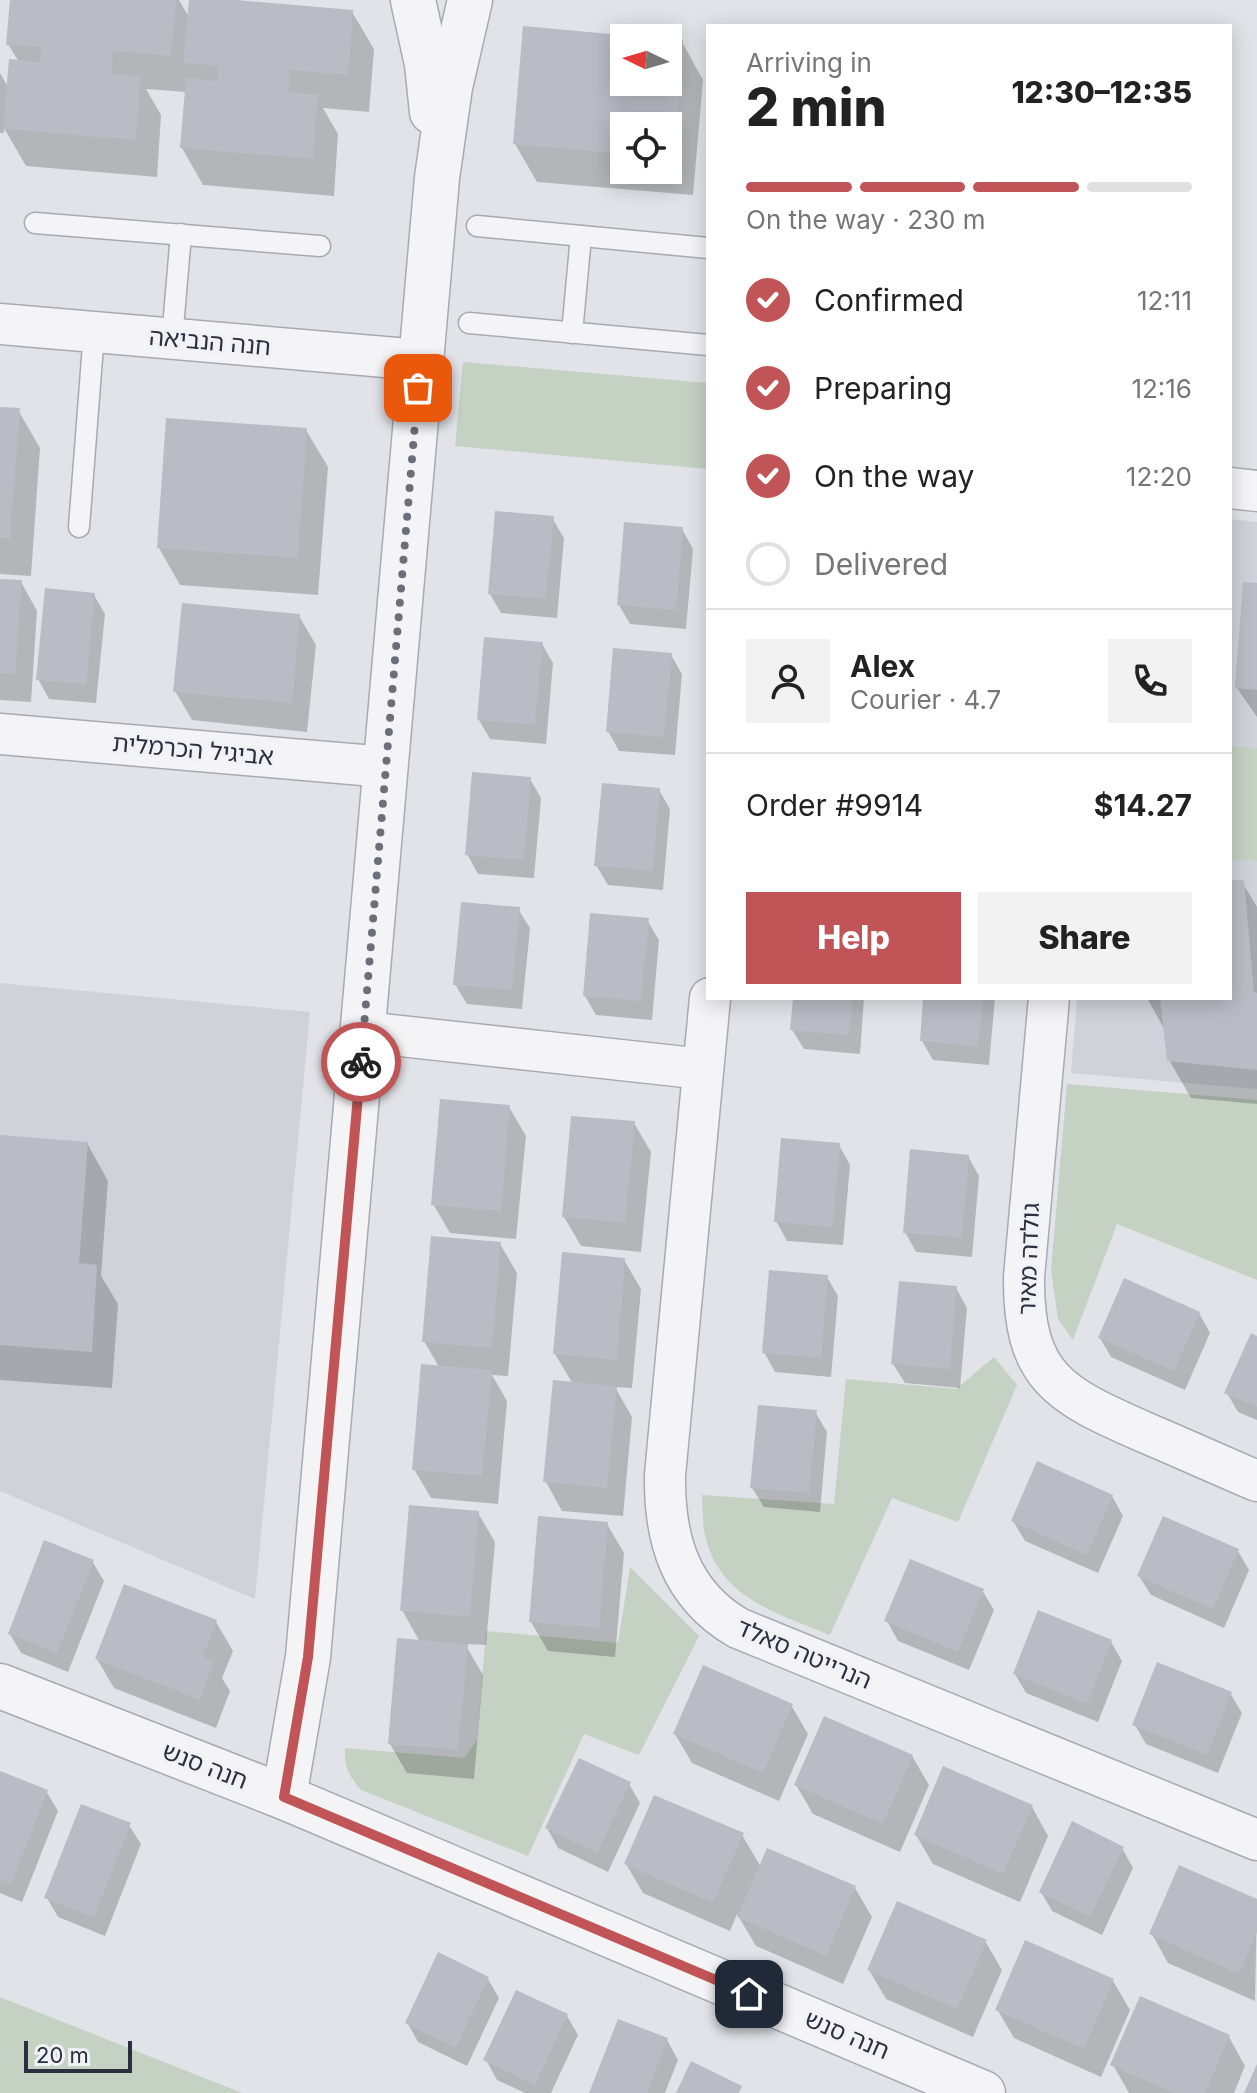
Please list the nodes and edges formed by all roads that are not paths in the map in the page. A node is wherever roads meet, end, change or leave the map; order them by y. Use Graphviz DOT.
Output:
graph roads {
  1 [pos="413,0"];
  2 [pos="470,0"];
  3 [pos="437,178"];
  4 [pos="35,223"];
  5 [pos="477,226"];
  6 [pos="181,234"];
  7 [pos="581,236"];
  8 [pos="320,246"];
  9 [pos="706,248"];
  10 [pos="469,323"];
  11 [pos="0,324"];
  12 [pos="94,332"];
  13 [pos="572,333"];
  14 [pos="172,339"];
  15 [pos="706,345"];
  16 [pos="420,360"];
  17 [pos="1232,488"];
  18 [pos="1257,491"];
  19 [pos="79,527"];
  20 [pos="0,734"];
  21 [pos="386,767"];
  22 [pos="710,1000"];
  23 [pos="1049,1000"];
  24 [pos="364,1032"];
  25 [pos="703,1069"];
  26 [pos="1257,1481"];
  27 [pos="0,1686"];
  28 [pos="284,1797"];
  29 [pos="1257,1840"];
  30 [pos="983,2093"];
  1 -- 3 [label="street"];
  2 -- 3 [label="street"];
  3 -- 16 [label="street"];
  4 -- 6 [label="lane"];
  5 -- 7 [label="lane"];
  6 -- 8 [label="lane"];
  6 -- 14 [label="lane"];
  7 -- 9 [label="lane"];
  7 -- 13 [label="lane"];
  10 -- 13 [label="lane"];
  11 -- 12 [label="street, חנה הנביאה"];
  12 -- 14 [label="street, חנה הנביאה"];
  12 -- 19 [label="lane"];
  13 -- 15 [label="lane"];
  14 -- 16 [label="street, חנה הנביאה"];
  16 -- 21 [label="street"];
  17 -- 18 [label="street"];
  20 -- 21 [label="street, אביגיל הכרמלית"];
  21 -- 24 [label="street"];
  22 -- 25 [label="street, הנרייטה סאלד"];
  23 -- 26 [label="street, גולדה מאיר"];
  24 -- 25 [label="street"];
  24 -- 28 [label="street"];
  25 -- 29 [label="street, הנרייטה סאלד"];
  27 -- 28 [label="street, חנה סנש"];
  28 -- 30 [label="street, חנה סנש"];
}
